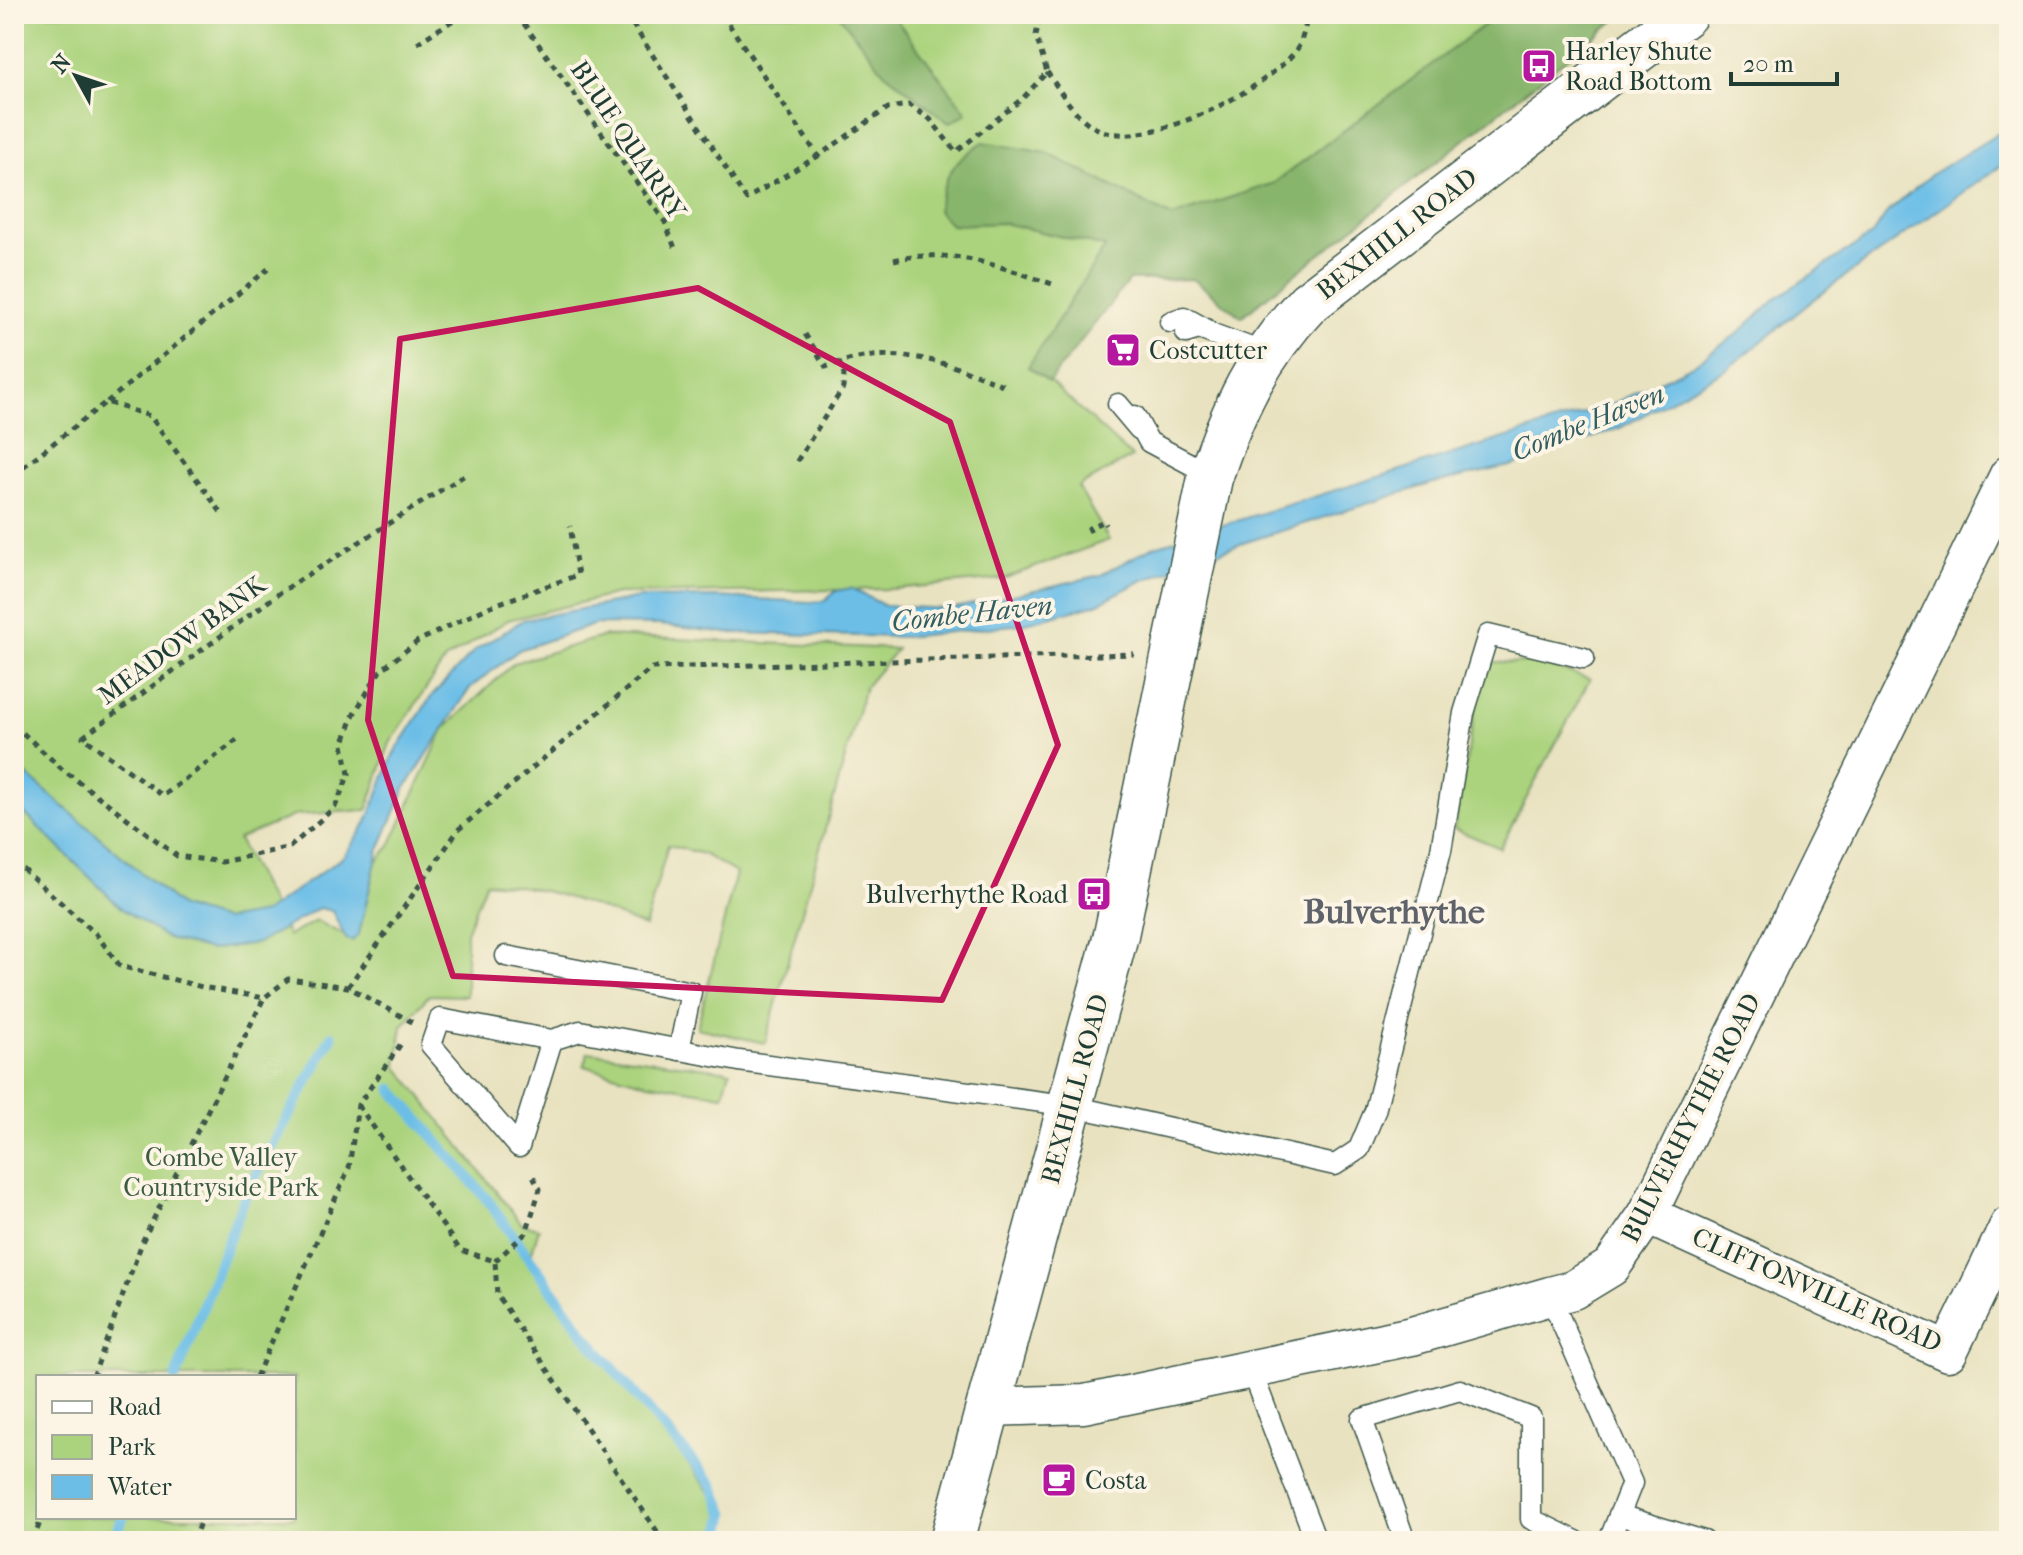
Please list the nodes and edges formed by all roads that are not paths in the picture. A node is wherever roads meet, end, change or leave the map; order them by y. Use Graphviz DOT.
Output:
graph roads {
  1 [pos="1685,14"];
  2 [pos="1178,327"];
  3 [pos="1265,353"];
  4 [pos="1118,404"];
  5 [pos="1135,416"];
  6 [pos="1149,442"];
  7 [pos="1211,475"];
  8 [pos="2009,475"];
  9 [pos="1584,658"];
  10 [pos="506,956"];
  11 [pos="552,1040"];
  12 [pos="679,1050"];
  13 [pos="1072,1106"];
  14 [pos="1647,1215"];
  15 [pos="2009,1226"];
  16 [pos="1550,1296"];
  17 [pos="1251,1370"];
  18 [pos="987,1407"];
  19 [pos="1619,1515"];
  20 [pos="952,1541"];
  21 [pos="1316,1541"];
  22 [pos="1405,1541"];
  23 [pos="1576,1541"];
  24 [pos="1609,1541"];
  25 [pos="1704,1541"];
  1 -- 3 [label="highway, BEXHILL ROAD"];
  2 -- 3 [label="lane"];
  3 -- 7 [label="highway, BEXHILL ROAD"];
  4 -- 6 [label="lane"];
  5 -- 6 [label="lane"];
  6 -- 7 [label="lane"];
  7 -- 13 [label="highway, BEXHILL ROAD"];
  8 -- 14 [label="street, BULVERHYTHE ROAD"];
  9 -- 13 [label="lane"];
  10 -- 12 [label="lane"];
  11 -- 11 [label="lane"];
  11 -- 12 [label="lane"];
  12 -- 13 [label="lane"];
  13 -- 18 [label="highway, BEXHILL ROAD"];
  14 -- 15 [label="street, CLIFTONVILLE ROAD"];
  14 -- 16 [label="street, BULVERHYTHE ROAD"];
  16 -- 17 [label="street, BULVERHYTHE ROAD"];
  16 -- 19 [label="lane"];
  17 -- 18 [label="street, BULVERHYTHE ROAD"];
  17 -- 21 [label="lane"];
  18 -- 20 [label="highway, BEXHILL ROAD"];
  19 -- 24 [label="lane"];
  19 -- 25 [label="lane"];
  22 -- 23 [label="lane"];
}
